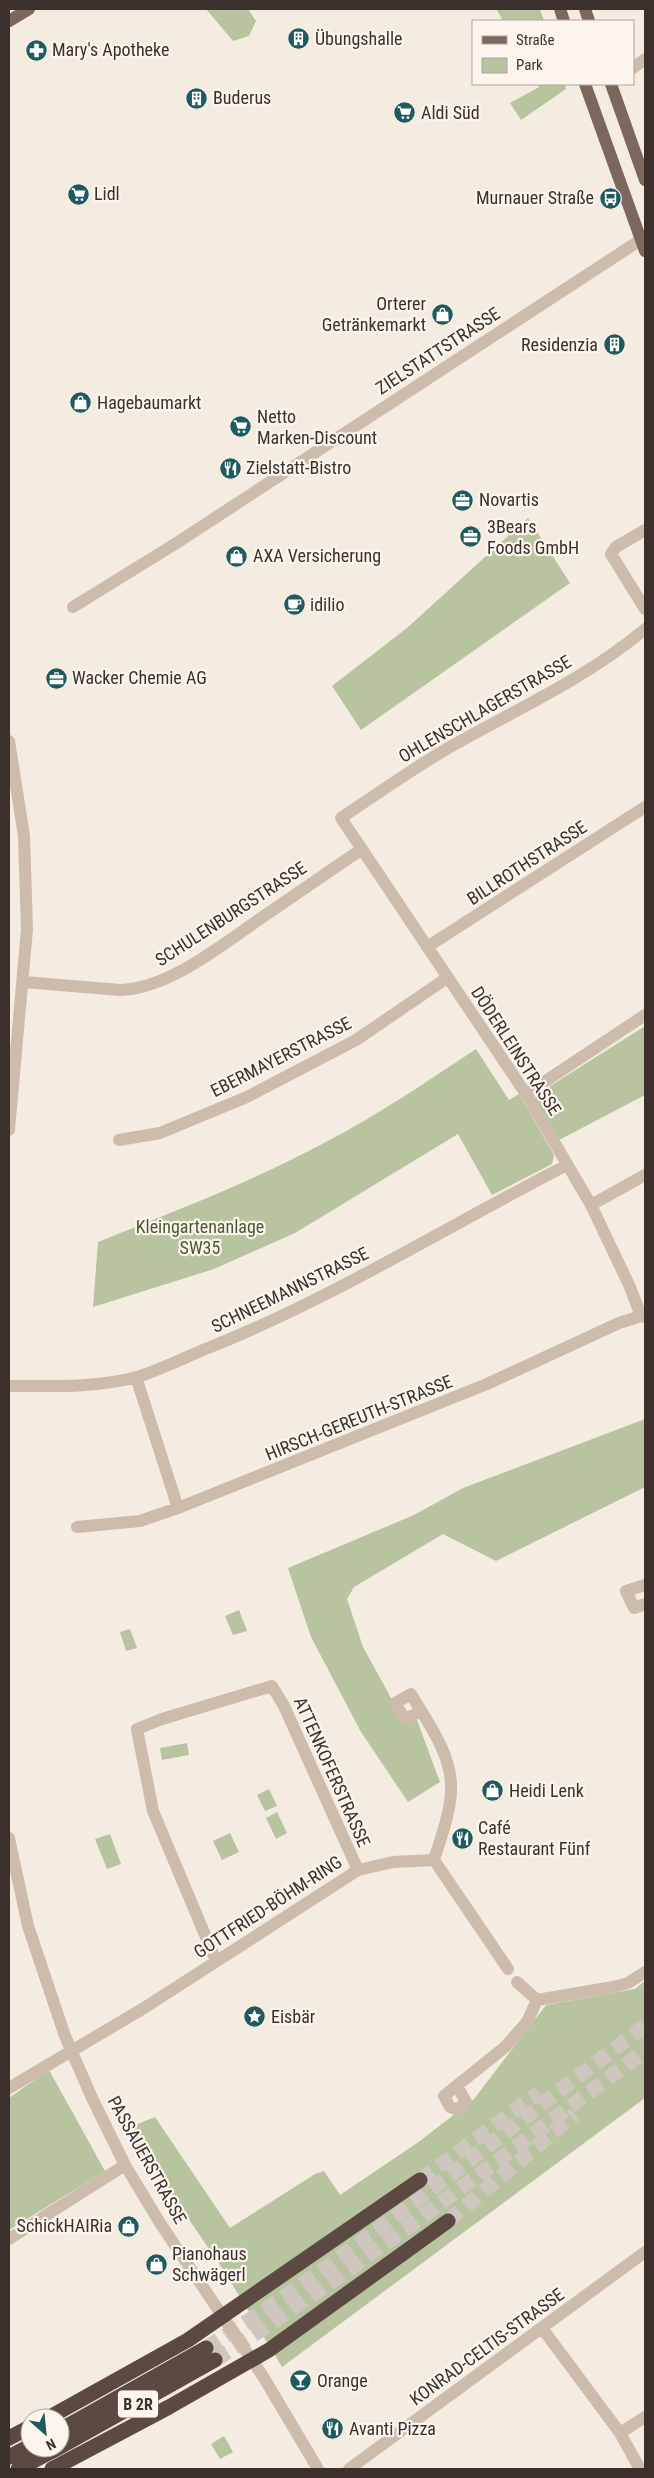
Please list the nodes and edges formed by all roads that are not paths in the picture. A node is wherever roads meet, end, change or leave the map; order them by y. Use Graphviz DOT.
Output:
graph roads {
  1 [pos="28,9"];
  2 [pos="9,21"];
  3 [pos="645,59"];
  4 [pos="634,67"];
  5 [pos="585,85"];
  6 [pos="611,85"];
  7 [pos="645,180"];
  8 [pos="644,243"];
  9 [pos="645,530"];
  10 [pos="73,607"];
  11 [pos="645,609"];
  12 [pos="645,629"];
  13 [pos="9,741"];
  14 [pos="645,807"];
  15 [pos="341,818"];
  16 [pos="362,849"];
  17 [pos="427,947"];
  18 [pos="447,978"];
  19 [pos="24,982"];
  20 [pos="645,1015"];
  21 [pos="526,1094"];
  22 [pos="9,1130"];
  23 [pos="119,1140"];
  24 [pos="567,1165"];
  25 [pos="645,1175"];
  26 [pos="591,1205"];
  27 [pos="643,1316"];
  28 [pos="136,1377"];
  29 [pos="9,1386"];
  30 [pos="178,1508"];
  31 [pos="77,1527"];
  32 [pos="645,1584"];
  33 [pos="645,1604"];
  34 [pos="421,1711"];
  35 [pos="9,1838"];
  36 [pos="434,1860"];
  37 [pos="358,1870"];
  38 [pos="216,1961"];
  39 [pos="508,1969"];
  40 [pos="645,1972"];
  41 [pos="517,1982"];
  42 [pos="537,2000"];
  43 [pos="70,2050"];
  44 [pos="9,2088"];
  45 [pos="454,2088"];
  46 [pos="125,2165"];
  47 [pos="420,2180"];
  48 [pos="448,2221"];
  49 [pos="9,2239"];
  50 [pos="645,2252"];
  51 [pos="223,2316"];
  52 [pos="542,2328"];
  53 [pos="252,2360"];
  54 [pos="66,2408"];
  55 [pos="645,2417"];
  56 [pos="70,2425"];
  57 [pos="620,2433"];
  58 [pos="70,2440"];
  59 [pos="38,2458"];
  60 [pos="18,2469"];
  61 [pos="52,2469"];
  62 [pos="318,2469"];
  63 [pos="349,2469"];
  64 [pos="640,2469"];
  1 -- 2 [label="main road"];
  3 -- 4 [label="street"];
  5 -- 8 [label="main road"];
  6 -- 7 [label="main road"];
  8 -- 10 [label="street, ZIELSTATTSTRASSE"];
  9 -- 11 [label="street"];
  12 -- 15 [label="street, OHLENSCHLAGERSTRASSE"];
  13 -- 19 [label="street"];
  14 -- 17 [label="street, BILLROTHSTRASSE"];
  15 -- 16 [label="street, DÖDERLEINSTRASSE"];
  16 -- 17 [label="street, DÖDERLEINSTRASSE"];
  16 -- 19 [label="street, SCHULENBURGSTRASSE"];
  17 -- 18 [label="street, DÖDERLEINSTRASSE"];
  18 -- 21 [label="street, DÖDERLEINSTRASSE"];
  18 -- 23 [label="street, EBERMAYERSTRASSE"];
  19 -- 22 [label="street"];
  20 -- 21 [label="street"];
  21 -- 24 [label="street, DÖDERLEINSTRASSE"];
  24 -- 26 [label="street, DÖDERLEINSTRASSE"];
  24 -- 28 [label="street, SCHNEEMANNSTRASSE"];
  25 -- 26 [label="street"];
  26 -- 27 [label="street, DÖDERLEINSTRASSE"];
  27 -- 30 [label="street, HIRSCH-GEREUTH-STRASSE"];
  28 -- 29 [label="street, SCHNEEMANNSTRASSE"];
  28 -- 30 [label="street"];
  30 -- 31 [label="street, HIRSCH-GEREUTH-STRASSE"];
  32 -- 33 [label="street"];
  34 -- 36 [label="street"];
  35 -- 43 [label="street, PASSAUERSTRASSE"];
  36 -- 37 [label="street, GOTTFRIED-BÖHM-RING"];
  36 -- 39 [label="street"];
  37 -- 38 [label="street, GOTTFRIED-BÖHM-RING"];
  37 -- 38 [label="street, ATTENKOFERSTRASSE"];
  38 -- 43 [label="street, GOTTFRIED-BÖHM-RING"];
  40 -- 42 [label="street"];
  41 -- 42 [label="street"];
  42 -- 45 [label="street"];
  43 -- 44 [label="street, GOTTFRIED-BÖHM-RING"];
  43 -- 46 [label="street, PASSAUERSTRASSE"];
  46 -- 49 [label="street"];
  46 -- 51 [label="street, PASSAUERSTRASSE"];
  47 -- 51 [label="highway"];
  48 -- 53 [label="highway"];
  50 -- 52 [label="street, KONRAD-CELTIS-STRASSE"];
  51 -- 53 [label="street, PASSAUERSTRASSE"];
  51 -- 54 [label="highway"];
  52 -- 57 [label="street"];
  52 -- 63 [label="street, KONRAD-CELTIS-STRASSE"];
  53 -- 61 [label="highway"];
  53 -- 62 [label="street, PASSAUERSTRASSE"];
  55 -- 57 [label="street"];
  56 -- 58 [label="highway, B 2R"];
  57 -- 64 [label="street"];
  59 -- 60 [label="highway, B 2R"];
}
